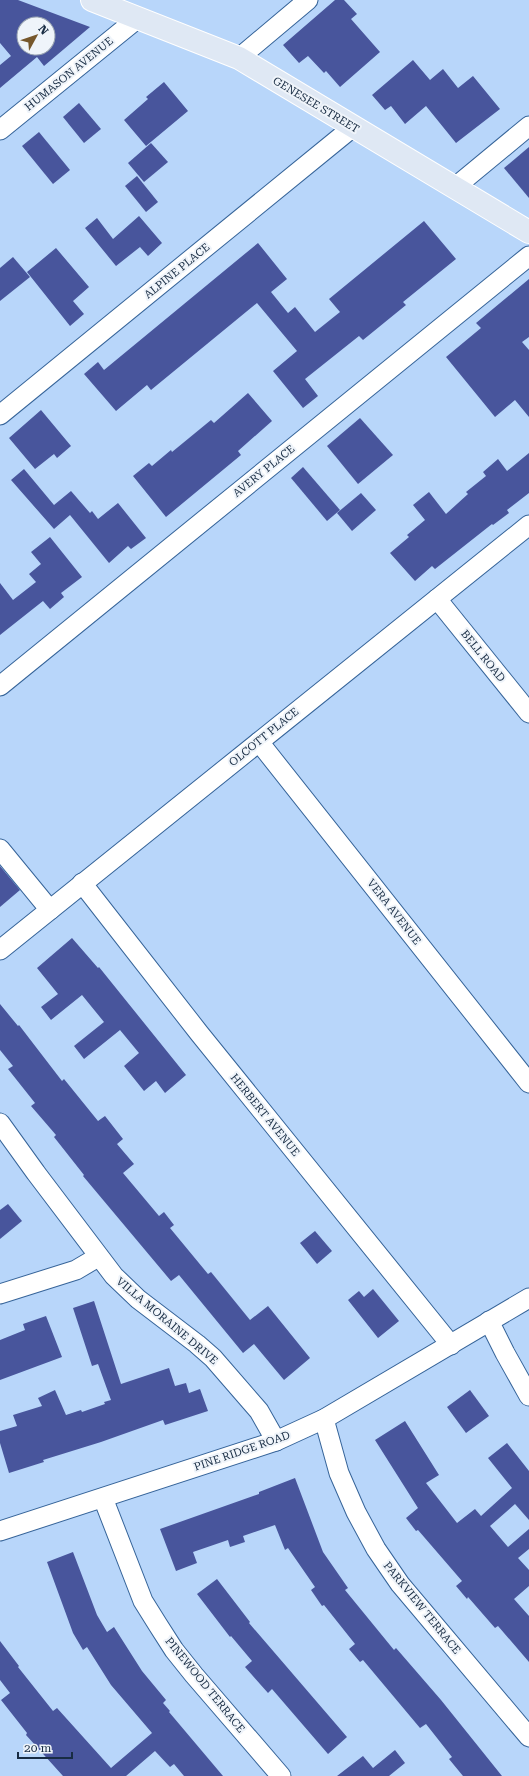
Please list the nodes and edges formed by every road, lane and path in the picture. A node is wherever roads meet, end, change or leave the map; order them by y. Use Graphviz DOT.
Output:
graph roads {
  1 [pos="92,0"];
  2 [pos="308,0"];
  3 [pos="138,18"];
  4 [pos="239,58"];
  5 [pos="529,126"];
  6 [pos="353,127"];
  7 [pos="0,130"];
  8 [pos="454,188"];
  9 [pos="529,232"];
  10 [pos="529,256"];
  11 [pos="0,415"];
  12 [pos="529,525"];
  13 [pos="437,599"];
  14 [pos="0,686"];
  15 [pos="529,713"];
  16 [pos="259,742"];
  17 [pos="0,849"];
  18 [pos="82,883"];
  19 [pos="50,910"];
  20 [pos="0,950"];
  21 [pos="529,1083"];
  22 [pos="0,1123"];
  23 [pos="98,1256"];
  24 [pos="0,1294"];
  25 [pos="529,1298"];
  26 [pos="489,1321"];
  27 [pos="451,1345"];
  28 [pos="529,1396"];
  29 [pos="324,1419"];
  30 [pos="276,1441"];
  31 [pos="103,1498"];
  32 [pos="0,1531"];
  33 [pos="529,1737"];
  34 [pos="281,1776"];
  1 -- 3 [label="main road, GENESEE STREET"];
  2 -- 4 [label="street"];
  3 -- 4 [label="main road, GENESEE STREET"];
  3 -- 7 [label="street, HUMASON AVENUE"];
  4 -- 6 [label="main road, GENESEE STREET"];
  5 -- 8 [label="street"];
  6 -- 8 [label="main road, GENESEE STREET"];
  6 -- 11 [label="street, ALPINE PLACE"];
  8 -- 9 [label="main road, GENESEE STREET"];
  10 -- 14 [label="street, AVERY PLACE"];
  12 -- 13 [label="street, OLCOTT PLACE"];
  13 -- 15 [label="street, BELL ROAD"];
  13 -- 16 [label="street, OLCOTT PLACE"];
  16 -- 18 [label="street, OLCOTT PLACE"];
  16 -- 21 [label="street, VERA AVENUE"];
  17 -- 19 [label="street"];
  18 -- 19 [label="street, OLCOTT PLACE"];
  18 -- 27 [label="street, HERBERT AVENUE"];
  19 -- 20 [label="street, OLCOTT PLACE"];
  22 -- 23 [label="street, VILLA MORAINE DRIVE"];
  23 -- 24 [label="street"];
  23 -- 30 [label="street, VILLA MORAINE DRIVE"];
  25 -- 26 [label="street, PINE RIDGE ROAD"];
  26 -- 27 [label="street, PINE RIDGE ROAD"];
  26 -- 28 [label="street"];
  27 -- 29 [label="street, PINE RIDGE ROAD"];
  29 -- 30 [label="street, PINE RIDGE ROAD"];
  29 -- 33 [label="street, PARKVIEW TERRACE"];
  30 -- 31 [label="street, PINE RIDGE ROAD"];
  31 -- 32 [label="street, PINE RIDGE ROAD"];
  31 -- 34 [label="street, PINEWOOD TERRACE"];
}
